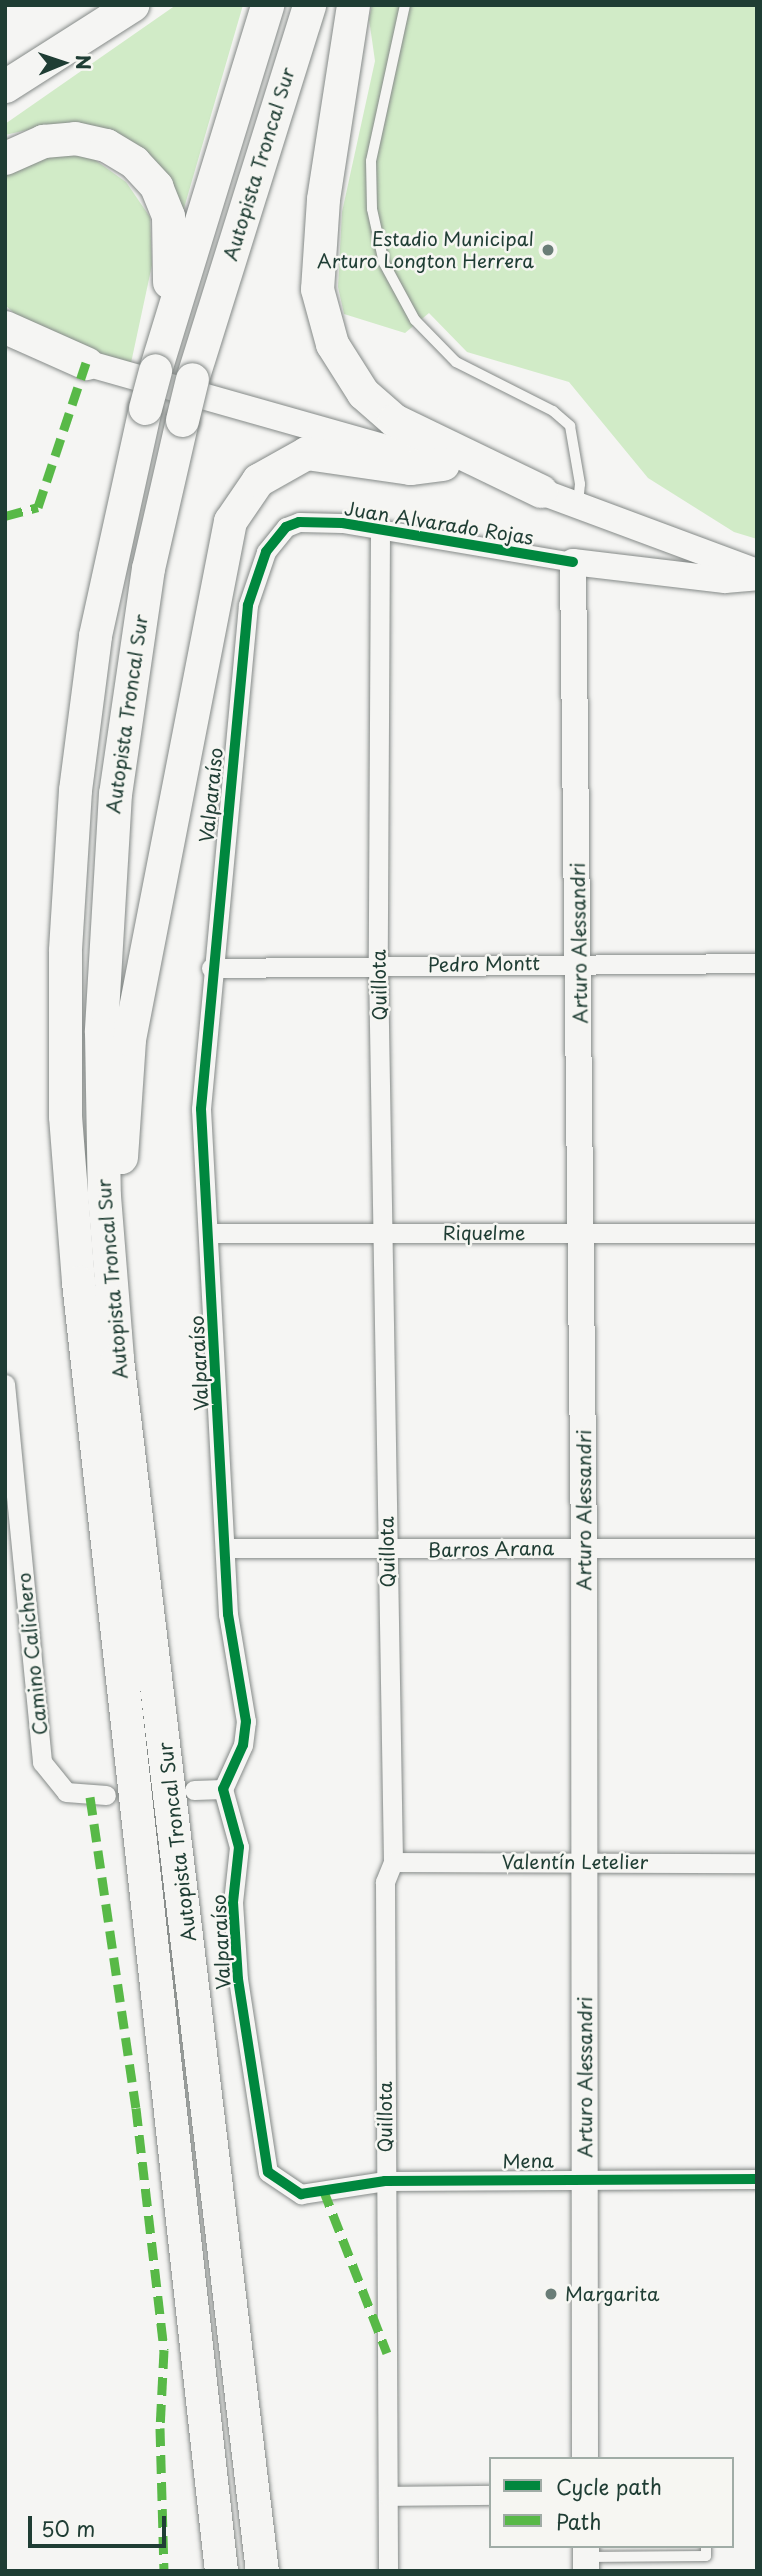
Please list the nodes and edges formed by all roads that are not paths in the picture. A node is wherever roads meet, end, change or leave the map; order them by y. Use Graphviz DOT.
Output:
graph roads {
  1 [pos="132,5"];
  2 [pos="267,5"];
  3 [pos="309,5"];
  4 [pos="353,5"];
  5 [pos="405,5"];
  6 [pos="5,86"];
  7 [pos="5,158"];
  8 [pos="5,327"];
  9 [pos="166,334"];
  10 [pos="5,349"];
  11 [pos="86,363"];
  12 [pos="443,464"];
  13 [pos="541,491"];
  14 [pos="578,504"];
  15 [pos="299,522"];
  16 [pos="380,531"];
  17 [pos="573,562"];
  18 [pos="757,572"];
  19 [pos="757,577"];
  20 [pos="579,963"];
  21 [pos="757,963"];
  22 [pos="379,966"];
  23 [pos="211,968"];
  24 [pos="582,1232"];
  25 [pos="211,1233"];
  26 [pos="382,1233"];
  27 [pos="757,1233"];
  28 [pos="5,1384"];
  29 [pos="128,1441"];
  30 [pos="225,1548"];
  31 [pos="584,1548"];
  32 [pos="757,1548"];
  33 [pos="387,1550"];
  34 [pos="223,1789"];
  35 [pos="194,1790"];
  36 [pos="106,1795"];
  37 [pos="585,1861"];
  38 [pos="393,1862"];
  39 [pos="757,1863"];
  40 [pos="585,2178"];
  41 [pos="757,2179"];
  42 [pos="385,2181"];
  43 [pos="301,2194"];
  44 [pos="586,2457"];
  45 [pos="489,2495"];
  46 [pos="388,2496"];
  47 [pos="706,2548"];
  48 [pos="586,2558"];
  49 [pos="221,2571"];
  50 [pos="262,2571"];
  51 [pos="388,2571"];
  1 -- 6 [label="highway"];
  2 -- 9 [label="highway, Autopista Troncal Sur"];
  3 -- 29 [label="highway, Autopista Troncal Sur, bridge"];
  4 -- 13 [label="highway"];
  5 -- 14 [label="lane"];
  7 -- 9 [label="highway"];
  8 -- 11 [label="highway"];
  9 -- 49 [label="highway, Autopista Troncal Sur, bridge"];
  10 -- 11 [label="highway"];
  11 -- 12 [label="main road"];
  12 -- 13 [label="main road"];
  12 -- 29 [label="highway"];
  13 -- 14 [label="main road"];
  14 -- 18 [label="main road"];
  15 -- 16 [label="street, Juan Alvarado Rojas"];
  15 -- 23 [label="street, Valparaíso"];
  16 -- 17 [label="street, Juan Alvarado Rojas"];
  16 -- 22 [label="street, Quillota"];
  17 -- 19 [label="main road, Juan Alvarado Rojas"];
  17 -- 20 [label="main road, Arturo Alessandri"];
  20 -- 21 [label="street, Pedro Montt"];
  20 -- 22 [label="street, Pedro Montt"];
  20 -- 24 [label="main road, Arturo Alessandri"];
  22 -- 23 [label="street, Pedro Montt"];
  22 -- 26 [label="street, Quillota"];
  23 -- 25 [label="street, Valparaíso"];
  24 -- 26 [label="street, Riquelme"];
  24 -- 27 [label="street, Riquelme"];
  24 -- 31 [label="main road, Arturo Alessandri"];
  25 -- 26 [label="street, Riquelme"];
  25 -- 30 [label="street, Valparaíso"];
  26 -- 33 [label="street, Quillota"];
  28 -- 36 [label="street, Camino Calichero"];
  29 -- 50 [label="highway, Autopista Troncal Sur"];
  30 -- 33 [label="street, Barros Arana"];
  30 -- 34 [label="street, Valparaíso"];
  31 -- 32 [label="street, Barros Arana"];
  31 -- 33 [label="street, Barros Arana"];
  31 -- 37 [label="main road, Arturo Alessandri"];
  33 -- 38 [label="street, Quillota"];
  34 -- 35 [label="street"];
  34 -- 43 [label="street, Valparaíso"];
  37 -- 38 [label="street, Valentín Letelier"];
  37 -- 39 [label="street, Valentín Letelier"];
  37 -- 40 [label="main road, Arturo Alessandri"];
  38 -- 42 [label="street, Quillota"];
  40 -- 41 [label="street, Mena"];
  40 -- 42 [label="street, Mena"];
  40 -- 44 [label="main road, Arturo Alessandri"];
  42 -- 43 [label="street, Mena"];
  42 -- 46 [label="street, Quillota"];
  45 -- 46 [label="street"];
  46 -- 51 [label="street, Quillota"];
  47 -- 48 [label="lane"];
}
